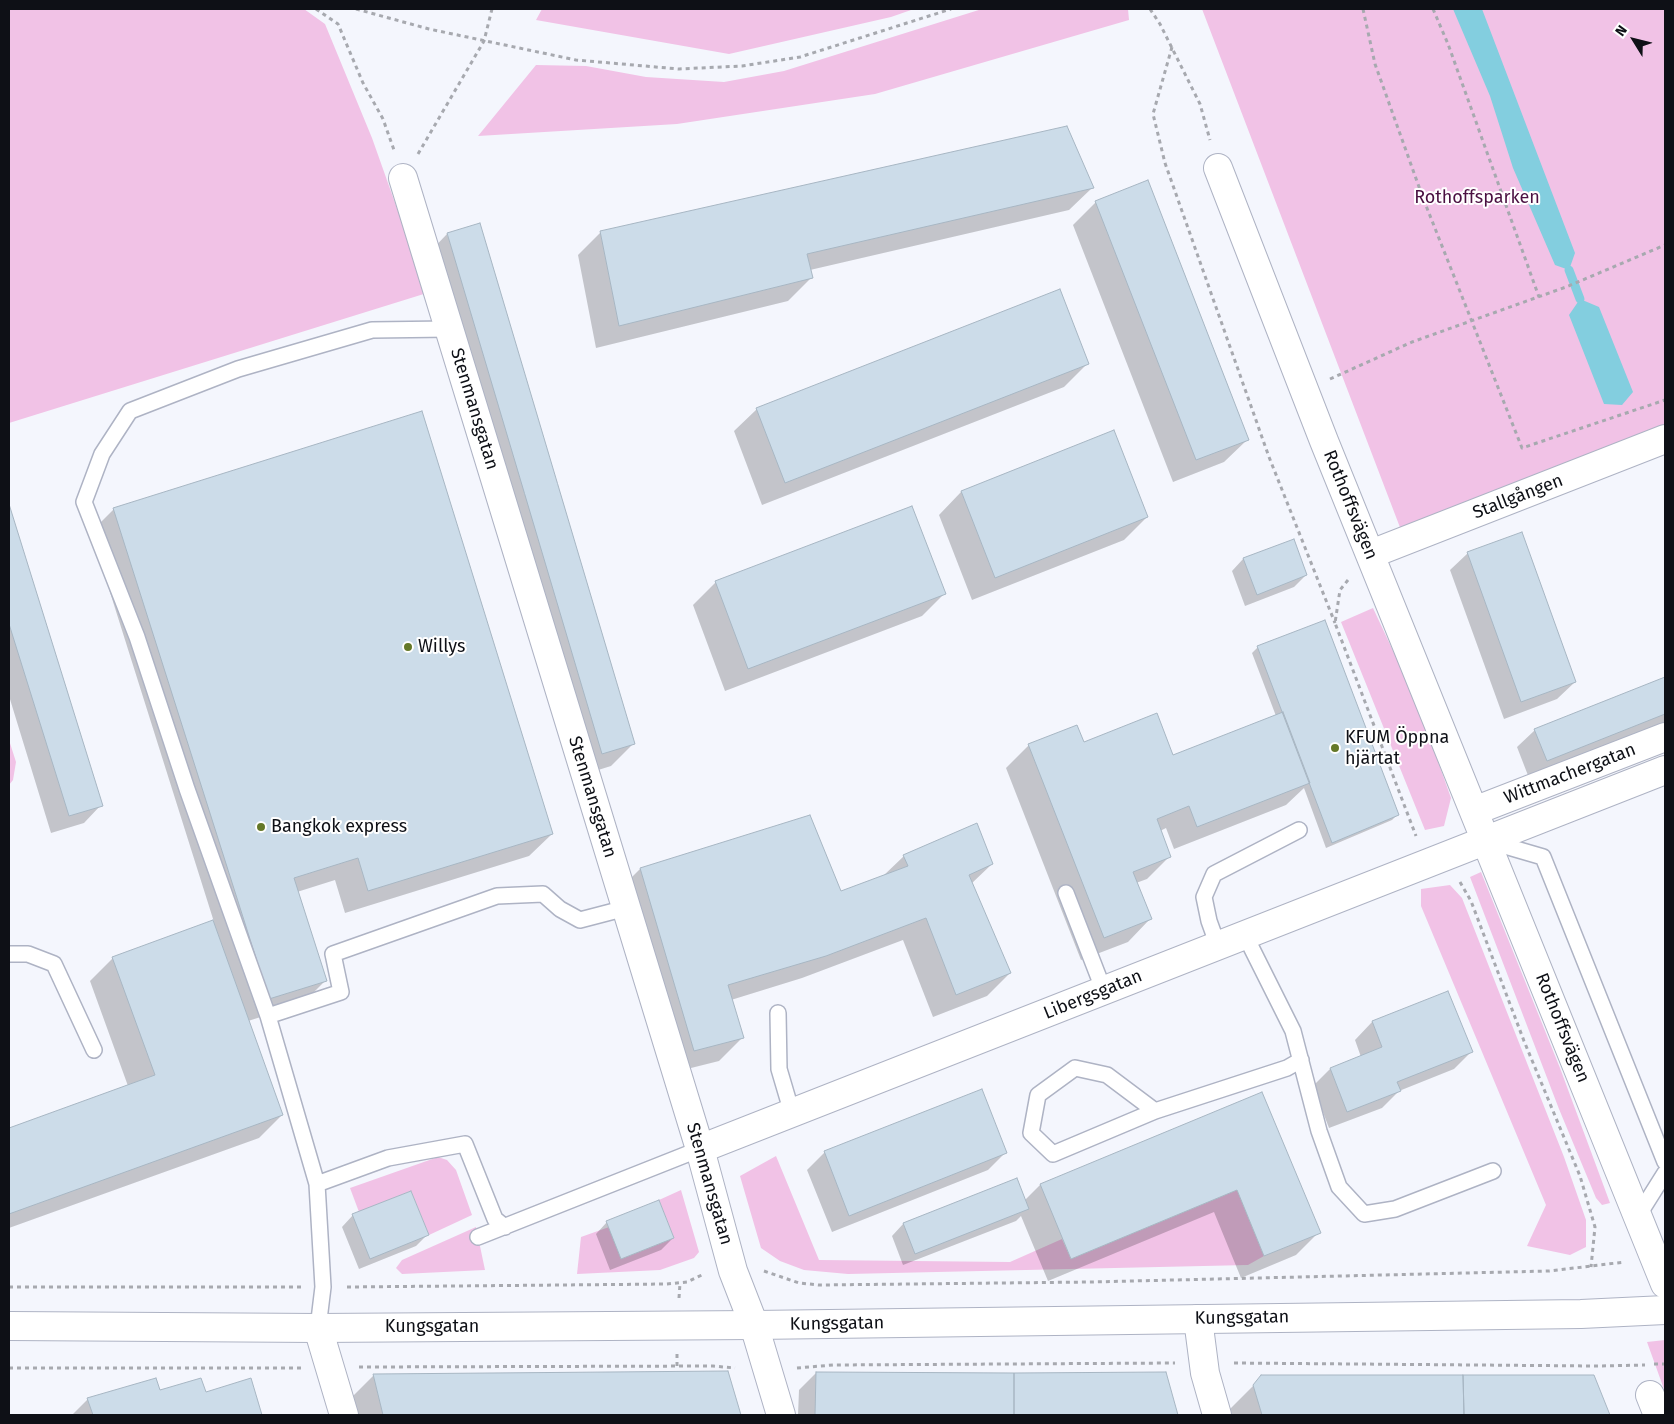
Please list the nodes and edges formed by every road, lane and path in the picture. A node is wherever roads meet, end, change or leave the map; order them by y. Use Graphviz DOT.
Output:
graph roads {
  1 [pos="316,9"];
  2 [pos="356,9"];
  3 [pos="492,9"];
  4 [pos="951,9"];
  5 [pos="1150,9"];
  6 [pos="1363,9"];
  7 [pos="1433,9"];
  8 [pos="1172,47"];
  9 [pos="1218,168"];
  10 [pos="403,178"];
  11 [pos="1665,244"];
  12 [pos="1539,297"];
  13 [pos="1473,320"];
  14 [pos="449,329"];
  15 [pos="1304,390"];
  16 [pos="1665,400"];
  17 [pos="1665,439"];
  18 [pos="1371,554"];
  19 [pos="1335,623"];
  20 [pos="1665,737"];
  21 [pos="1665,770"];
  22 [pos="1474,811"];
  23 [pos="1299,830"];
  24 [pos="1486,840"];
  25 [pos="1430,862"];
  26 [pos="1066,893"];
  27 [pos="626,908"];
  28 [pos="1245,935"];
  29 [pos="1218,946"];
  30 [pos="9,954"];
  31 [pos="1104,991"];
  32 [pos="778,1013"];
  33 [pos="268,1016"];
  34 [pos="94,1050"];
  35 [pos="1302,1060"];
  36 [pos="1155,1111"];
  37 [pos="792,1113"];
  38 [pos="700,1150"];
  39 [pos="1665,1162"];
  40 [pos="1493,1171"];
  41 [pos="1665,1173"];
  42 [pos="317,1184"];
  43 [pos="1638,1216"];
  44 [pos="505,1227"];
  45 [pos="478,1237"];
  46 [pos="1655,1258"];
  47 [pos="1591,1267"];
  48 [pos="733,1271"];
  49 [pos="1665,1284"];
  50 [pos="9,1287"];
  51 [pos="322,1287"];
  52 [pos="1665,1310"];
  53 [pos="1198,1319"];
  54 [pos="754,1325"];
  55 [pos="9,1326"];
  56 [pos="318,1328"];
  57 [pos="1204,1363"];
  58 [pos="1665,1364"];
  59 [pos="9,1368"];
  60 [pos="330,1368"];
  61 [pos="766,1369"];
  62 [pos="344,1415"];
  63 [pos="781,1415"];
  64 [pos="1217,1415"];
  1 -- 10 [label="path"];
  2 -- 4 [label="path"];
  3 -- 10 [label="path"];
  5 -- 8 [label="path"];
  6 -- 13 [label="path"];
  7 -- 12 [label="path"];
  8 -- 9 [label="path"];
  8 -- 19 [label="path"];
  9 -- 15 [label="street, Rothoffsvägen"];
  10 -- 14 [label="street, Stenmansgatan"];
  11 -- 12 [label="path"];
  12 -- 13 [label="path"];
  13 -- 15 [label="path"];
  13 -- 16 [label="path"];
  14 -- 27 [label="street, Stenmansgatan"];
  14 -- 33 [label="lane"];
  15 -- 18 [label="street, Rothoffsvägen"];
  17 -- 18 [label="street, Stallgången"];
  18 -- 19 [label="path"];
  18 -- 22 [label="street, Rothoffsvägen"];
  19 -- 25 [label="path"];
  20 -- 22 [label="street, Wittmachergatan"];
  21 -- 24 [label="street, Wittmachergatan"];
  22 -- 24 [label="street, Rothoffsvägen"];
  23 -- 29 [label="lane"];
  24 -- 25 [label="street, Libergsgatan"];
  24 -- 39 [label="lane"];
  24 -- 43 [label="street, Rothoffsvägen"];
  25 -- 28 [label="street, Libergsgatan"];
  25 -- 47 [label="path"];
  26 -- 31 [label="lane"];
  27 -- 33 [label="lane"];
  27 -- 38 [label="street, Stenmansgatan"];
  28 -- 29 [label="street, Libergsgatan"];
  28 -- 35 [label="lane"];
  29 -- 31 [label="street, Libergsgatan"];
  30 -- 34 [label="lane"];
  31 -- 37 [label="street, Libergsgatan"];
  32 -- 37 [label="lane"];
  33 -- 42 [label="lane"];
  35 -- 36 [label="lane"];
  35 -- 40 [label="lane"];
  36 -- 36 [label="lane"];
  37 -- 38 [label="street, Libergsgatan"];
  38 -- 44 [label="lane"];
  38 -- 48 [label="street, Stenmansgatan"];
  41 -- 43 [label="lane"];
  42 -- 44 [label="lane"];
  42 -- 51 [label="lane"];
  43 -- 46 [label="street, Rothoffsvägen"];
  44 -- 45 [label="lane"];
  46 -- 47 [label="path"];
  46 -- 49 [label="street, Rothoffsvägen"];
  47 -- 48 [label="path"];
  48 -- 51 [label="path"];
  48 -- 54 [label="street, Stenmansgatan"];
  50 -- 51 [label="path"];
  51 -- 56 [label="lane"];
  52 -- 53 [label="street, Kungsgatan"];
  53 -- 54 [label="street, Kungsgatan"];
  53 -- 57 [label="street"];
  54 -- 56 [label="street, Kungsgatan"];
  54 -- 61 [label="street, Stenmansgatan"];
  55 -- 56 [label="street, Kungsgatan"];
  56 -- 60 [label="street"];
  57 -- 58 [label="path"];
  57 -- 61 [label="path"];
  57 -- 64 [label="street"];
  59 -- 60 [label="path"];
  60 -- 61 [label="path"];
  60 -- 62 [label="street"];
  61 -- 63 [label="street, Stenmansgatan"];
}
